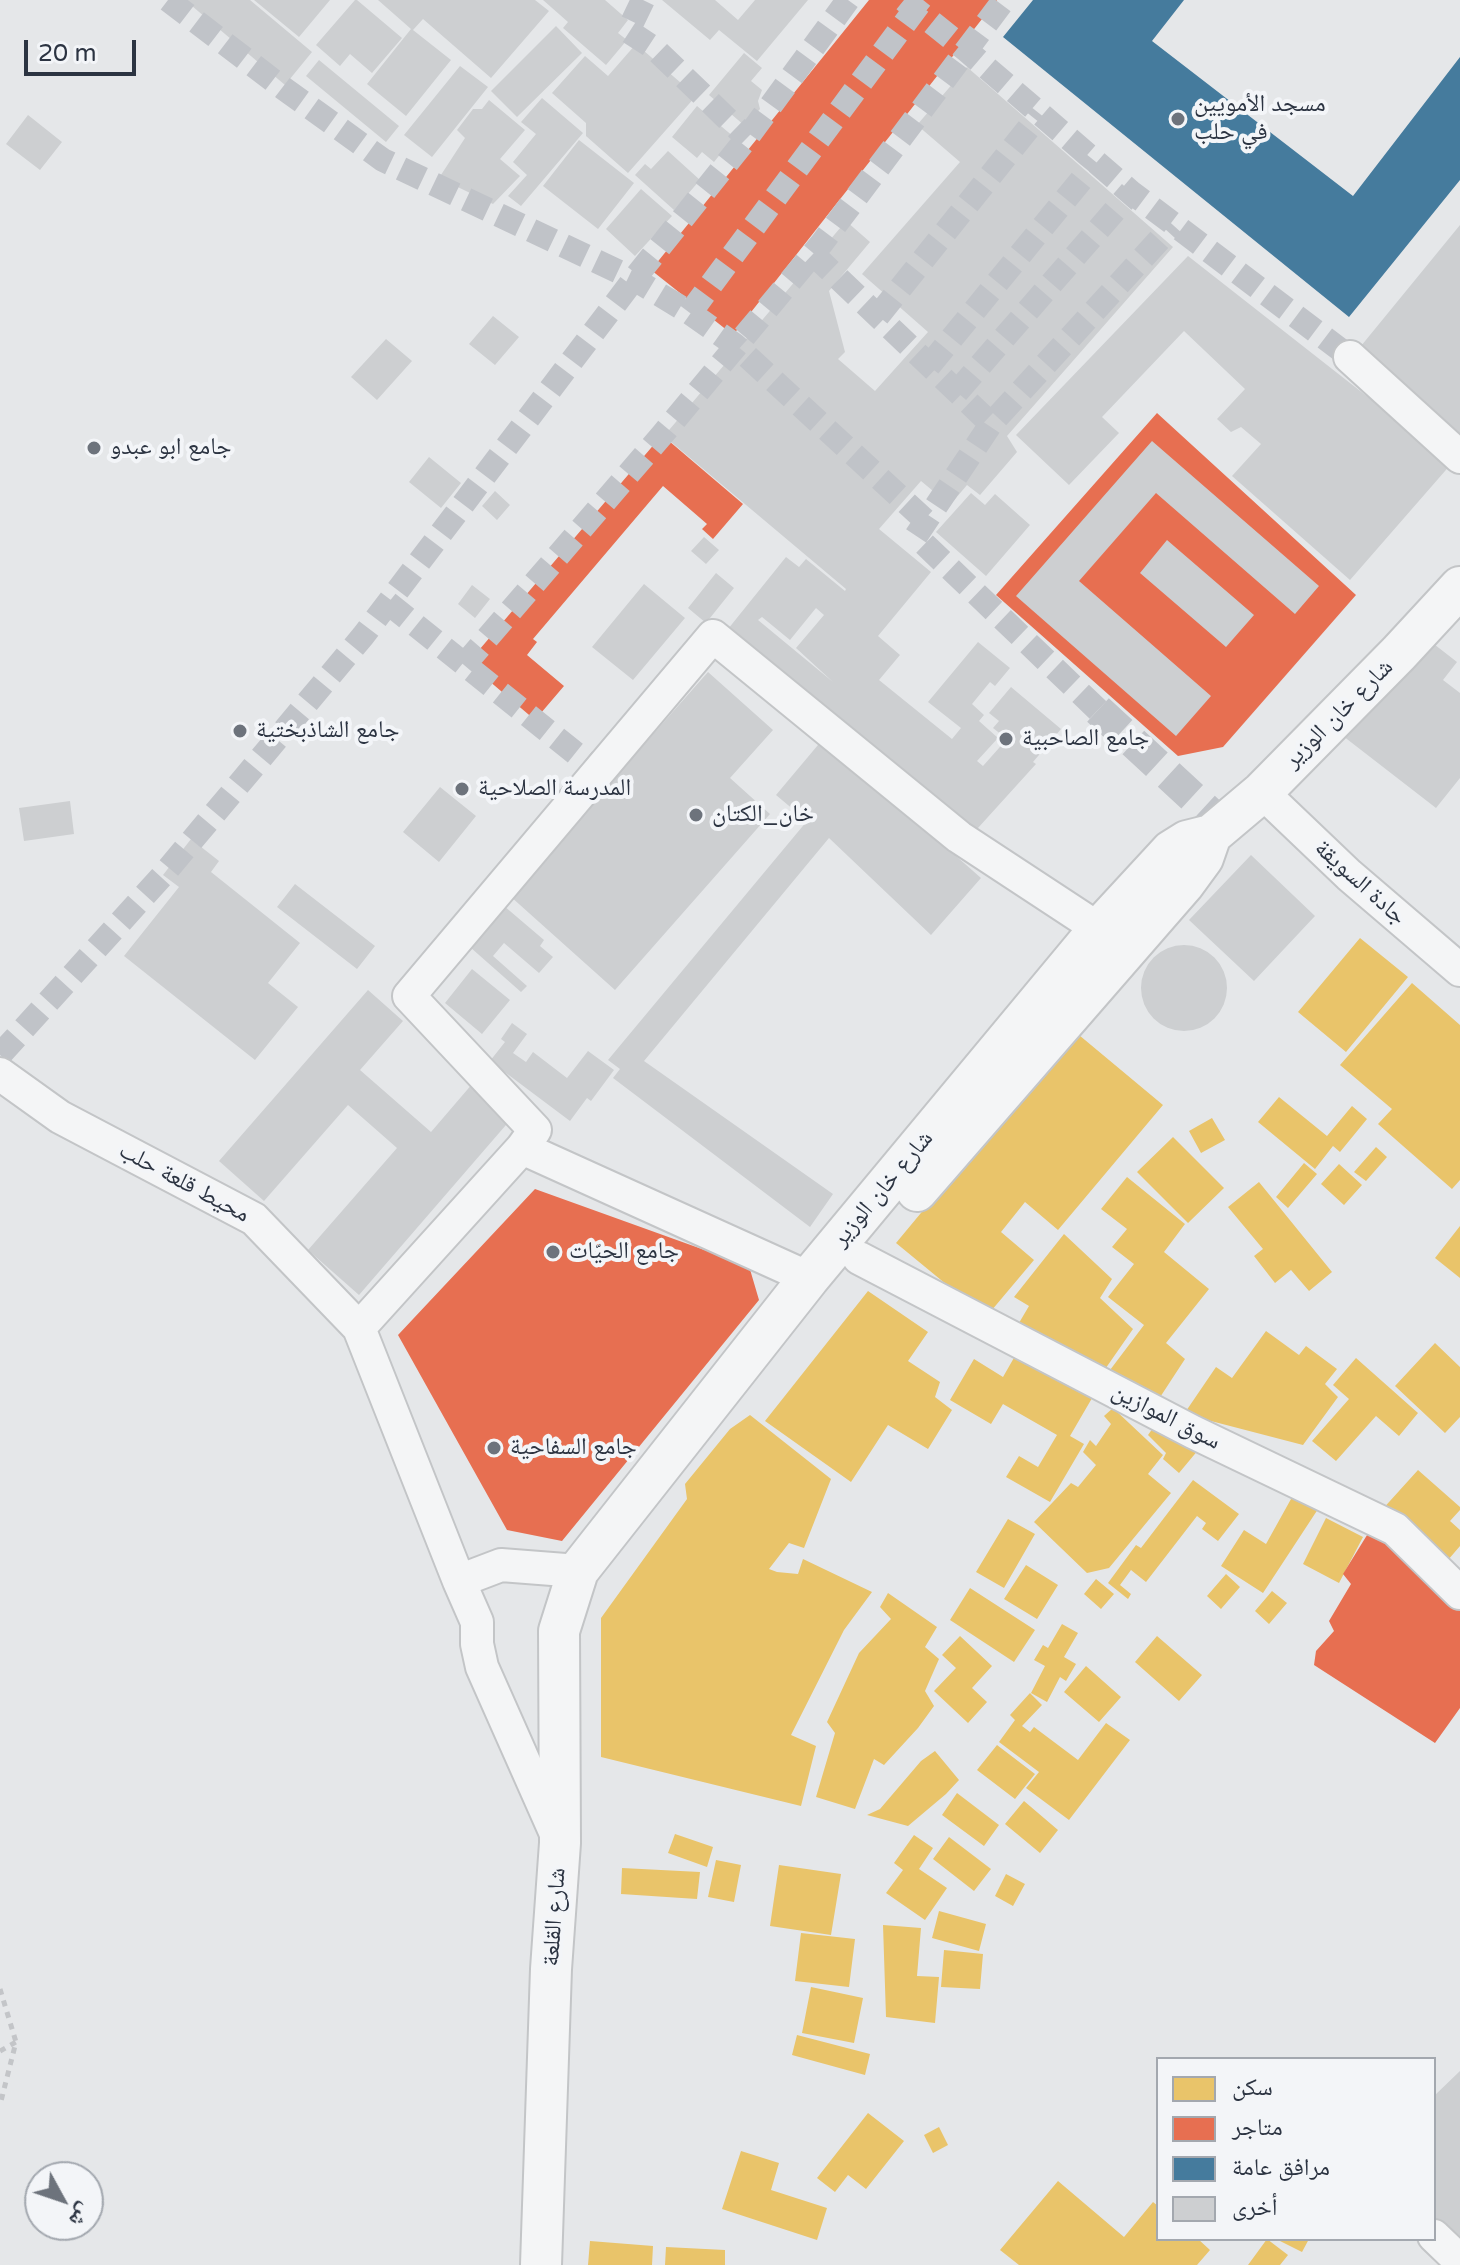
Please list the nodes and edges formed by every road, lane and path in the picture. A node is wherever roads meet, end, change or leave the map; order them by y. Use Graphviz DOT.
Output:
graph roads {
  1 [pos="1350,357"];
  2 [pos="1460,457"];
  3 [pos="1460,587"];
  4 [pos="1262,792"];
  5 [pos="1211,835"];
  6 [pos="1099,929"];
  7 [pos="1460,970"];
  8 [pos="0,1074"];
  9 [pos="522,1148"];
  10 [pos="859,1258"];
  11 [pos="809,1278"];
  12 [pos="359,1328"];
  13 [pos="589,1574"];
  14 [pos="459,1581"];
  15 [pos="1460,1593"];
  16 [pos="560,1843"];
  17 [pos="0,1989"];
  18 [pos="16,2042"];
  19 [pos="0,2051"];
  20 [pos="0,2105"];
  21 [pos="1436,2238"];
  22 [pos="1460,2261"];
  23 [pos="541,2265"];
  24 [pos="560,2265"];
  1 -- 2 [label="street"];
  3 -- 4 [label="street, شارع خان الوزير"];
  4 -- 5 [label="street, شارع خان الوزير"];
  4 -- 7 [label="street, جادة السويقة"];
  5 -- 6 [label="street, شارع خان الوزير"];
  5 -- 10 [label="street, شارع خان الوزير"];
  6 -- 9 [label="street"];
  6 -- 11 [label="street, شارع خان الوزير"];
  8 -- 12 [label="street, محيط قلعة حلب"];
  9 -- 11 [label="street"];
  9 -- 12 [label="street"];
  10 -- 13 [label="street, شارع خان الوزير"];
  10 -- 15 [label="street, سوق الموازين"];
  11 -- 13 [label="street, شارع خان الوزير"];
  12 -- 14 [label="street, محيط قلعة حلب"];
  13 -- 14 [label="street"];
  13 -- 16 [label="street, شارع القلعة"];
  13 -- 24 [label="street"];
  14 -- 16 [label="street, محيط قلعة حلب"];
  16 -- 23 [label="street, شارع القلعة"];
  17 -- 18 [label="path"];
  18 -- 19 [label="path"];
  18 -- 20 [label="path"];
  21 -- 22 [label="street"];
}
